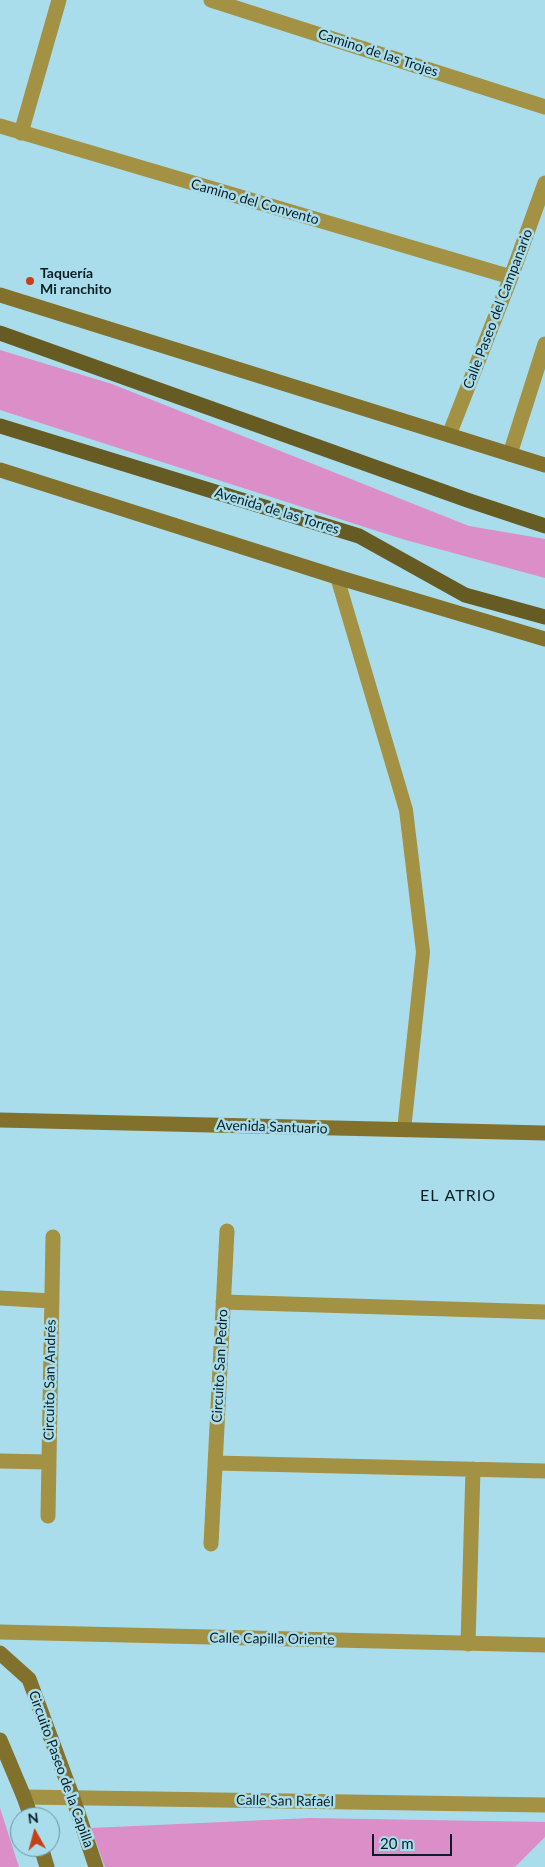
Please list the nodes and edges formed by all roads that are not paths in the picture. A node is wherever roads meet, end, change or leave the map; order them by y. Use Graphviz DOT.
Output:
graph roads {
  1 [pos="59,0"];
  2 [pos="211,0"];
  3 [pos="545,107"];
  4 [pos="0,126"];
  5 [pos="20,133"];
  6 [pos="545,183"];
  7 [pos="511,277"];
  8 [pos="0,295"];
  9 [pos="0,333"];
  10 [pos="545,344"];
  11 [pos="0,426"];
  12 [pos="449,435"];
  13 [pos="510,454"];
  14 [pos="545,465"];
  15 [pos="0,470"];
  16 [pos="545,526"];
  17 [pos="337,577"];
  18 [pos="545,617"];
  19 [pos="545,639"];
  20 [pos="0,1120"];
  21 [pos="404,1130"];
  22 [pos="545,1133"];
  23 [pos="227,1231"];
  24 [pos="53,1237"];
  25 [pos="0,1298"];
  26 [pos="52,1301"];
  27 [pos="223,1302"];
  28 [pos="545,1312"];
  29 [pos="0,1461"];
  30 [pos="48,1462"];
  31 [pos="215,1463"];
  32 [pos="473,1469"];
  33 [pos="545,1471"];
  34 [pos="48,1516"];
  35 [pos="211,1544"];
  36 [pos="0,1632"];
  37 [pos="468,1644"];
  38 [pos="545,1645"];
  39 [pos="0,1653"];
  40 [pos="0,1740"];
  41 [pos="24,1796"];
  42 [pos="73,1798"];
  43 [pos="545,1805"];
  44 [pos="28,1807"];
  45 [pos="96,1867"];
  1 -- 5 [label="street"];
  2 -- 3 [label="street, Camino de las Trojes"];
  4 -- 5 [label="street, Camino del Convento"];
  5 -- 7 [label="street, Camino del Convento"];
  6 -- 7 [label="street, Calle Paseo del Campanario"];
  7 -- 12 [label="street, Calle Paseo del Campanario"];
  8 -- 12 [label="street"];
  9 -- 16 [label="main road"];
  10 -- 13 [label="street"];
  11 -- 18 [label="main road, Avenida de las Torres"];
  12 -- 13 [label="street"];
  13 -- 14 [label="street"];
  15 -- 17 [label="street"];
  17 -- 19 [label="street"];
  17 -- 21 [label="lane"];
  20 -- 21 [label="street, Avenida Santuario"];
  21 -- 22 [label="street, Avenida Santuario"];
  23 -- 27 [label="street"];
  24 -- 26 [label="street"];
  25 -- 26 [label="street, Circuito San Andrés"];
  26 -- 30 [label="street, Circuito San Andrés"];
  27 -- 28 [label="street, Circuito San Pedro"];
  27 -- 31 [label="street, Circuito San Pedro"];
  29 -- 30 [label="street"];
  30 -- 34 [label="street, Circuito San Andrés"];
  31 -- 32 [label="street"];
  31 -- 35 [label="street, Circuito San Pedro"];
  32 -- 33 [label="street"];
  32 -- 37 [label="street"];
  36 -- 37 [label="street, Calle Capilla Oriente"];
  37 -- 38 [label="street, Calle Capilla Oriente"];
  39 -- 42 [label="street, Circuito Paseo de la Capilla"];
  40 -- 41 [label="street"];
  41 -- 42 [label="street, Calle San Rafaél"];
  41 -- 44 [label="street"];
  42 -- 43 [label="street, Calle San Rafaél"];
  42 -- 45 [label="street, Circuito Paseo de la Capilla"];
}
